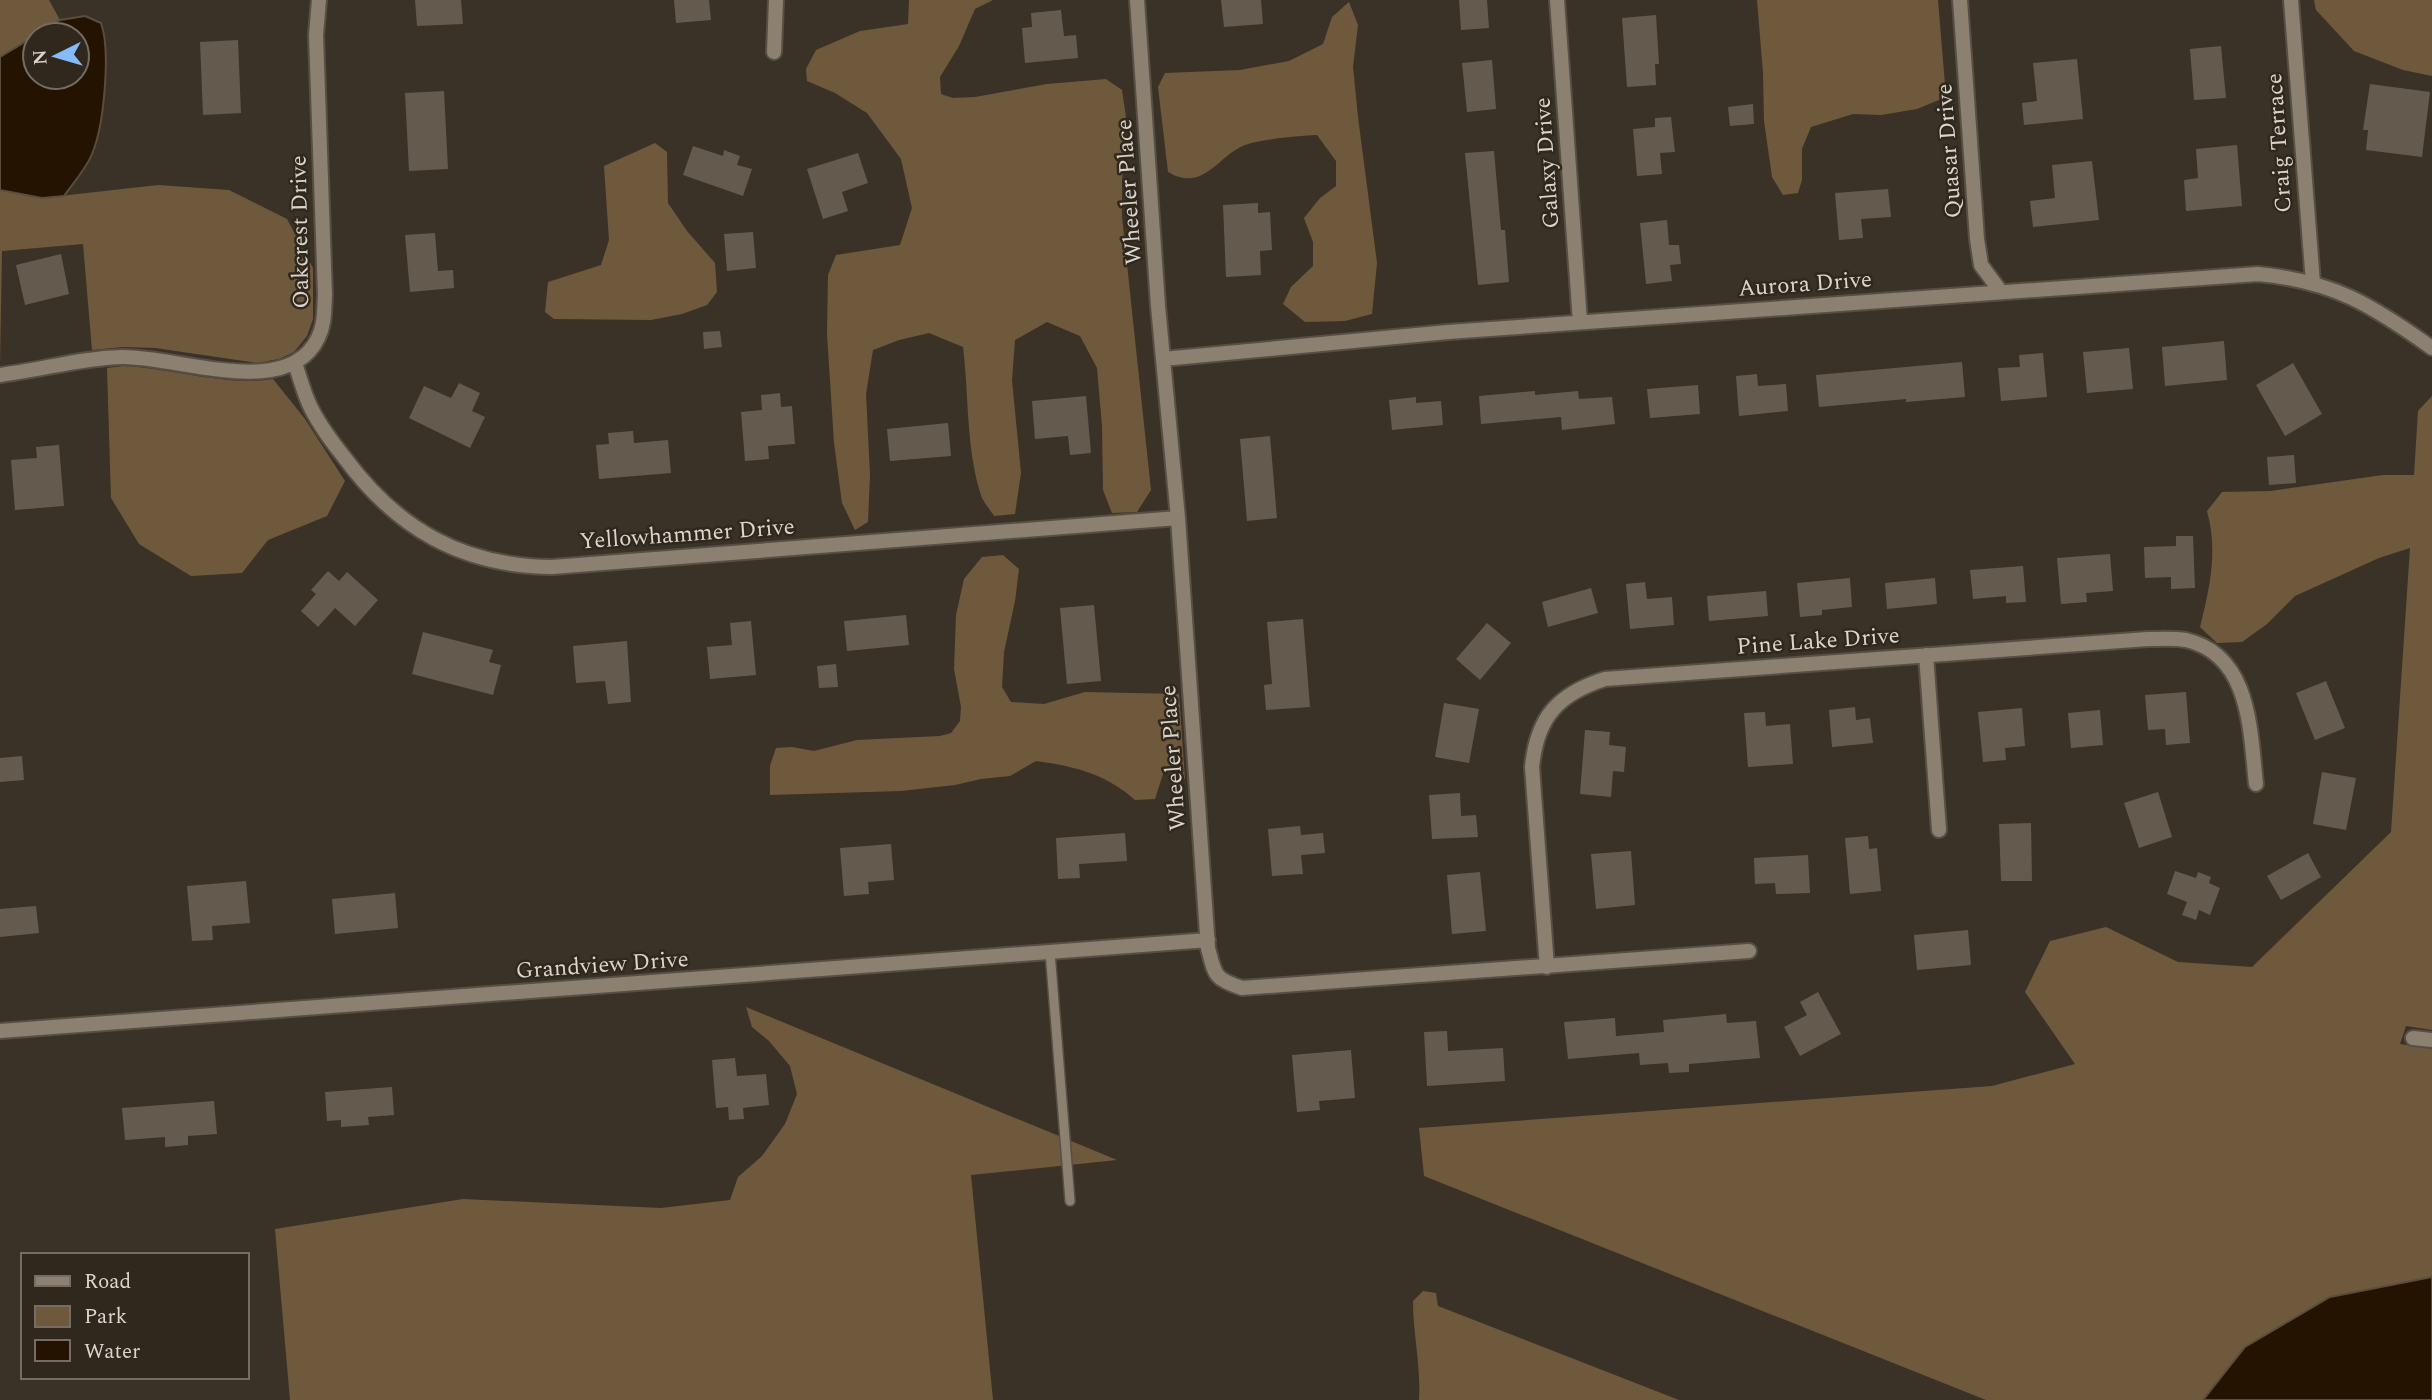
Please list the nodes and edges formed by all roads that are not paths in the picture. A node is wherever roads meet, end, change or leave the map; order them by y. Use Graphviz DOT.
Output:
graph roads {
  1 [pos="319,0"];
  2 [pos="776,0"];
  3 [pos="1137,0"];
  4 [pos="1557,0"];
  5 [pos="1959,0"];
  6 [pos="2291,0"];
  7 [pos="774,52"];
  8 [pos="2313,283"];
  9 [pos="2001,292"];
  10 [pos="1580,322"];
  11 [pos="2432,348"];
  12 [pos="1163,359"];
  13 [pos="295,363"];
  14 [pos="0,374"];
  15 [pos="1178,518"];
  16 [pos="1926,655"];
  17 [pos="2256,784"];
  18 [pos="1939,830"];
  19 [pos="1208,940"];
  20 [pos="1749,950"];
  21 [pos="1051,952"];
  22 [pos="1547,967"];
  23 [pos="0,1031"];
  24 [pos="2413,1038"];
  25 [pos="2432,1040"];
  26 [pos="1070,1200"];
  1 -- 13 [label="street, Oakcrest Drive"];
  2 -- 7 [label="street"];
  3 -- 12 [label="street, Wheeler Place"];
  4 -- 10 [label="street, Galaxy Drive"];
  5 -- 9 [label="street, Quasar Drive"];
  6 -- 8 [label="street, Craig Terrace"];
  8 -- 9 [label="street, Aurora Drive"];
  8 -- 11 [label="street, Aurora Drive"];
  9 -- 10 [label="street, Aurora Drive"];
  10 -- 12 [label="street, Aurora Drive"];
  12 -- 15 [label="street, Wheeler Place"];
  13 -- 14 [label="street"];
  13 -- 15 [label="street, Yellowhammer Drive"];
  15 -- 19 [label="street, Wheeler Place"];
  16 -- 17 [label="street, Pine Lake Drive"];
  16 -- 18 [label="street"];
  16 -- 22 [label="street, Pine Lake Drive"];
  19 -- 21 [label="street, Grandview Drive"];
  19 -- 22 [label="street, Wheeler Place"];
  20 -- 22 [label="street, Wheeler Place"];
  21 -- 23 [label="street, Grandview Drive"];
  21 -- 26 [label="lane"];
  24 -- 25 [label="street"];
}
